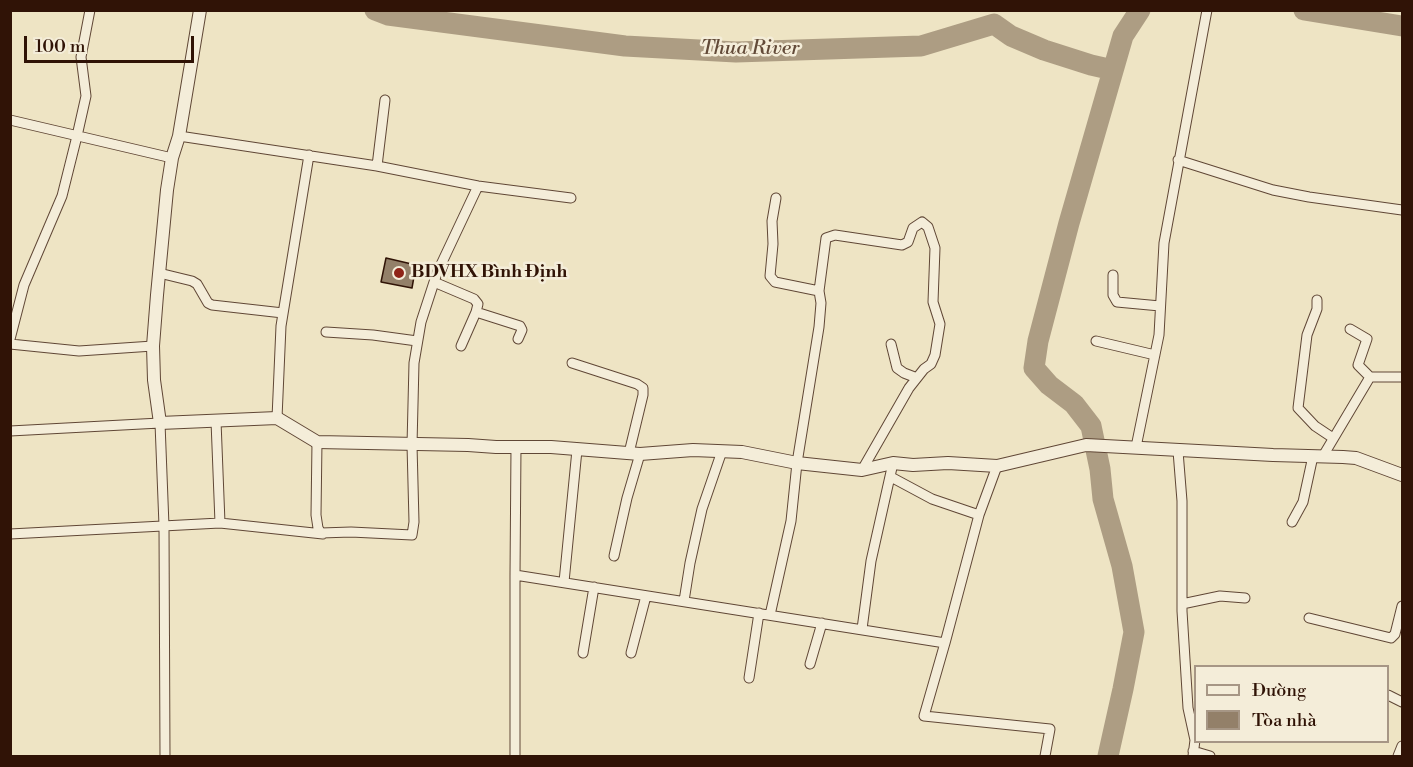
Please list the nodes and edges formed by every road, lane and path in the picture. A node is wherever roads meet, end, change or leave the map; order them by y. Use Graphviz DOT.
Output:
graph roads {
  1 [pos="90,10"];
  2 [pos="200,10"];
  3 [pos="1207,10"];
  4 [pos="385,100"];
  5 [pos="10,120"];
  6 [pos="77,136"];
  7 [pos="179,136"];
  8 [pos="309,154"];
  9 [pos="172,158"];
  10 [pos="1178,160"];
  11 [pos="377,166"];
  12 [pos="478,186"];
  13 [pos="571,198"];
  14 [pos="776,198"];
  15 [pos="1402,210"];
  16 [pos="159,273"];
  17 [pos="1113,275"];
  18 [pos="434,282"];
  19 [pos="819,291"];
  20 [pos="1317,300"];
  21 [pos="1160,306"];
  22 [pos="476,312"];
  23 [pos="283,313"];
  24 [pos="1350,329"];
  25 [pos="326,332"];
  26 [pos="10,339"];
  27 [pos="518,339"];
  28 [pos="417,341"];
  29 [pos="1095,341"];
  30 [pos="10,344"];
  31 [pos="891,344"];
  32 [pos="153,346"];
  33 [pos="461,346"];
  34 [pos="1155,354"];
  35 [pos="572,363"];
  36 [pos="1370,377"];
  37 [pos="1402,377"];
  38 [pos="917,378"];
  39 [pos="277,418"];
  40 [pos="216,421"];
  41 [pos="160,423"];
  42 [pos="10,430"];
  43 [pos="1333,438"];
  44 [pos="317,442"];
  45 [pos="412,445"];
  46 [pos="516,447"];
  47 [pos="1136,447"];
  48 [pos="577,450"];
  49 [pos="722,451"];
  50 [pos="1178,451"];
  51 [pos="634,454"];
  52 [pos="1318,456"];
  53 [pos="797,463"];
  54 [pos="893,463"];
  55 [pos="997,466"];
  56 [pos="862,470"];
  57 [pos="1402,475"];
  58 [pos="891,477"];
  59 [pos="979,516"];
  60 [pos="1292,522"];
  61 [pos="220,524"];
  62 [pos="164,526"];
  63 [pos="10,534"];
  64 [pos="323,534"];
  65 [pos="615,556"];
  66 [pos="515,575"];
  67 [pos="564,582"];
  68 [pos="594,587"];
  69 [pos="646,596"];
  70 [pos="1245,598"];
  71 [pos="684,601"];
  72 [pos="1182,604"];
  73 [pos="1402,606"];
  74 [pos="759,613"];
  75 [pos="770,615"];
  76 [pos="1309,618"];
  77 [pos="822,623"];
  78 [pos="862,629"];
  79 [pos="945,643"];
  80 [pos="583,653"];
  81 [pos="631,653"];
  82 [pos="810,664"];
  83 [pos="749,678"];
  84 [pos="1194,735"];
  85 [pos="1402,747"];
  86 [pos="1193,754"];
  87 [pos="165,756"];
  88 [pos="515,756"];
  89 [pos="1045,756"];
  90 [pos="1210,756"];
  91 [pos="1398,756"];
  1 -- 6 [label="street"];
  2 -- 7 [label="street"];
  3 -- 10 [label="street"];
  4 -- 11 [label="street"];
  5 -- 6 [label="street"];
  6 -- 9 [label="street"];
  6 -- 26 [label="street"];
  7 -- 8 [label="street"];
  7 -- 9 [label="street"];
  8 -- 11 [label="street"];
  8 -- 23 [label="street"];
  9 -- 16 [label="street"];
  10 -- 15 [label="street"];
  10 -- 21 [label="street"];
  11 -- 12 [label="street"];
  12 -- 13 [label="street"];
  12 -- 18 [label="street"];
  14 -- 19 [label="street"];
  16 -- 23 [label="street"];
  16 -- 32 [label="street"];
  17 -- 21 [label="street"];
  18 -- 22 [label="street"];
  18 -- 28 [label="street"];
  19 -- 38 [label="street"];
  19 -- 53 [label="street"];
  20 -- 43 [label="street"];
  21 -- 34 [label="street"];
  22 -- 27 [label="street"];
  22 -- 33 [label="street"];
  23 -- 39 [label="street"];
  24 -- 36 [label="street"];
  25 -- 28 [label="street"];
  28 -- 45 [label="street"];
  29 -- 34 [label="street"];
  30 -- 32 [label="street"];
  31 -- 38 [label="street"];
  32 -- 41 [label="street"];
  34 -- 47 [label="street"];
  35 -- 51 [label="street"];
  36 -- 37 [label="street"];
  36 -- 43 [label="street"];
  38 -- 56 [label="street"];
  39 -- 40 [label="street"];
  39 -- 44 [label="street"];
  40 -- 41 [label="street"];
  40 -- 61 [label="street"];
  41 -- 42 [label="street"];
  41 -- 62 [label="street"];
  43 -- 52 [label="street"];
  44 -- 45 [label="street"];
  44 -- 64 [label="street"];
  45 -- 46 [label="street"];
  45 -- 64 [label="street"];
  46 -- 48 [label="street"];
  46 -- 66 [label="street"];
  47 -- 50 [label="street"];
  47 -- 55 [label="street"];
  48 -- 51 [label="street"];
  48 -- 67 [label="street"];
  49 -- 51 [label="street"];
  49 -- 53 [label="street"];
  49 -- 71 [label="street"];
  50 -- 52 [label="street"];
  50 -- 72 [label="street"];
  51 -- 65 [label="street"];
  52 -- 57 [label="street"];
  52 -- 60 [label="street"];
  53 -- 56 [label="street"];
  53 -- 75 [label="street"];
  54 -- 55 [label="street"];
  54 -- 56 [label="street"];
  54 -- 58 [label="street"];
  55 -- 59 [label="street"];
  58 -- 59 [label="street"];
  58 -- 78 [label="street"];
  59 -- 79 [label="street"];
  61 -- 62 [label="street"];
  61 -- 64 [label="street"];
  62 -- 63 [label="street"];
  62 -- 87 [label="street"];
  66 -- 67 [label="street"];
  66 -- 88 [label="street"];
  67 -- 68 [label="street"];
  68 -- 69 [label="street"];
  68 -- 80 [label="street"];
  69 -- 71 [label="street"];
  69 -- 81 [label="street"];
  70 -- 72 [label="street"];
  71 -- 74 [label="street"];
  72 -- 84 [label="street"];
  73 -- 76 [label="street"];
  74 -- 75 [label="street"];
  74 -- 83 [label="street"];
  75 -- 77 [label="street"];
  77 -- 78 [label="street"];
  77 -- 82 [label="street"];
  78 -- 79 [label="street"];
  79 -- 89 [label="street"];
  85 -- 91 [label="street"];
  86 -- 90 [label="street"];
}
